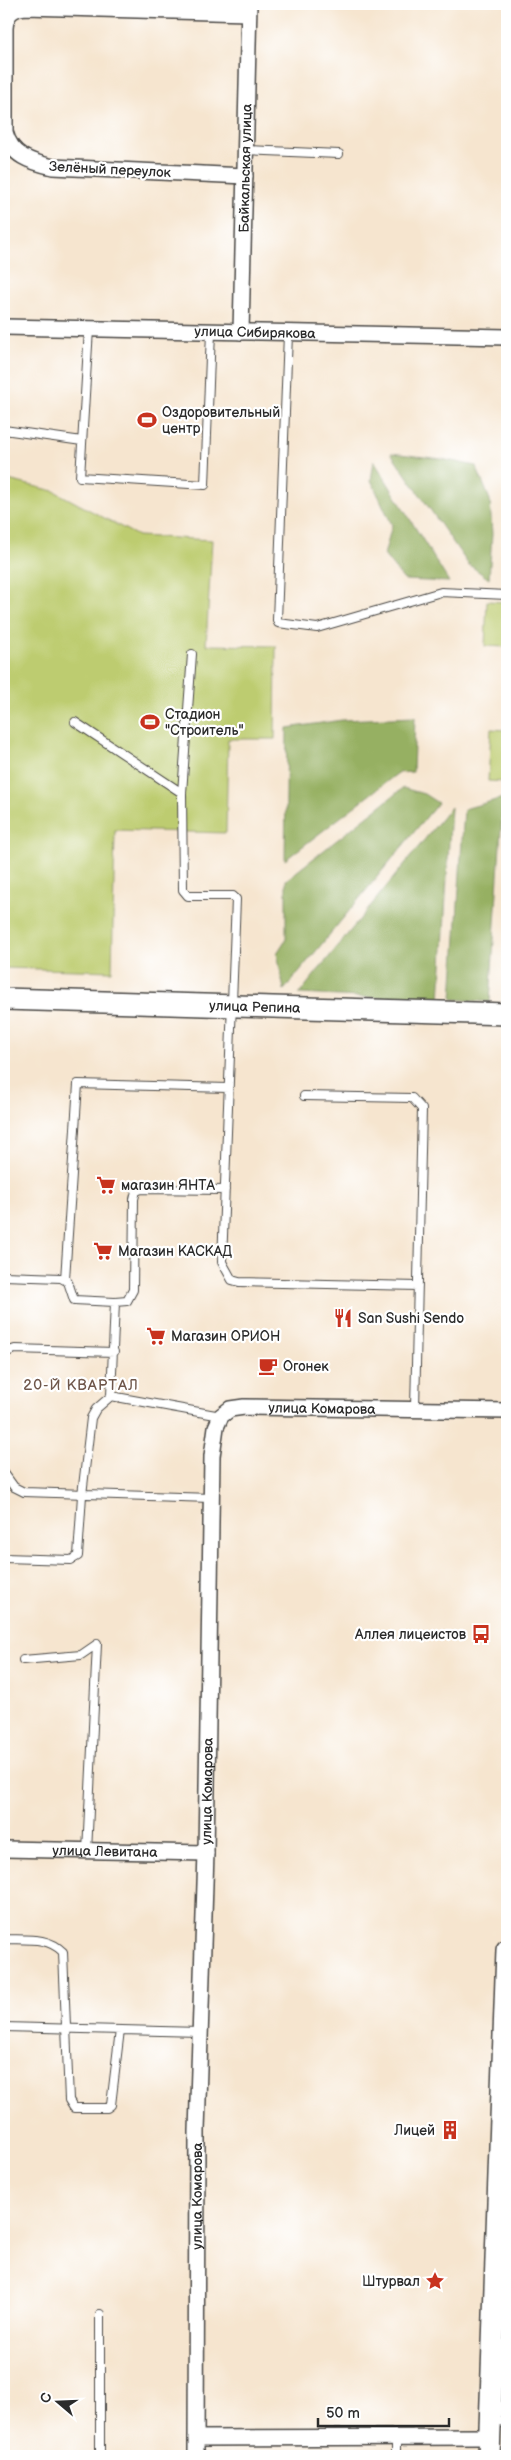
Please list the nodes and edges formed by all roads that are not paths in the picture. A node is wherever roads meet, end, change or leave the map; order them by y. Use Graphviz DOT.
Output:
graph roads {
  1 [pos="249,8"];
  2 [pos="5,28"];
  3 [pos="246,150"];
  4 [pos="339,154"];
  5 [pos="245,176"];
  6 [pos="4,327"];
  7 [pos="89,329"];
  8 [pos="211,332"];
  9 [pos="241,332"];
  10 [pos="288,334"];
  11 [pos="507,336"];
  12 [pos="4,430"];
  13 [pos="82,441"];
  14 [pos="507,594"];
  15 [pos="192,654"];
  16 [pos="75,722"];
  17 [pos="182,793"];
  18 [pos="4,999"];
  19 [pos="230,1006"];
  20 [pos="507,1014"];
  21 [pos="228,1088"];
  22 [pos="304,1096"];
  23 [pos="225,1190"];
  24 [pos="4,1276"];
  25 [pos="65,1279"];
  26 [pos="418,1286"];
  27 [pos="115,1302"];
  28 [pos="4,1352"];
  29 [pos="114,1352"];
  30 [pos="111,1396"];
  31 [pos="415,1408"];
  32 [pos="507,1411"];
  33 [pos="221,1416"];
  34 [pos="4,1473"];
  35 [pos="82,1495"];
  36 [pos="210,1498"];
  37 [pos="4,1558"];
  38 [pos="23,1660"];
  39 [pos="4,1849"];
  40 [pos="87,1852"];
  41 [pos="206,1853"];
  42 [pos="4,1939"];
  43 [pos="507,1950"];
  44 [pos="4,2027"];
  45 [pos="65,2027"];
  46 [pos="120,2030"];
  47 [pos="200,2032"];
  48 [pos="100,2314"];
  49 [pos="494,2434"];
  50 [pos="396,2436"];
  51 [pos="196,2438"];
  52 [pos="100,2456"];
  53 [pos="196,2456"];
  54 [pos="396,2456"];
  1 -- 2 [label="street"];
  1 -- 3 [label="street, Байкальская улица"];
  2 -- 5 [label="street, Зелёный переулок"];
  3 -- 4 [label="lane"];
  3 -- 5 [label="street, Байкальская улица"];
  5 -- 9 [label="street, Байкальская улица"];
  6 -- 7 [label="street, улица Сибирякова"];
  7 -- 8 [label="street, улица Сибирякова"];
  7 -- 13 [label="lane"];
  8 -- 9 [label="street, улица Сибирякова"];
  8 -- 13 [label="lane"];
  9 -- 10 [label="street, улица Сибирякова"];
  10 -- 11 [label="street, улица Сибирякова"];
  10 -- 14 [label="lane"];
  12 -- 13 [label="lane"];
  15 -- 17 [label="lane"];
  16 -- 17 [label="lane"];
  17 -- 19 [label="lane"];
  18 -- 19 [label="street, улица Репина"];
  19 -- 20 [label="street, улица Репина"];
  19 -- 21 [label="lane"];
  21 -- 23 [label="lane"];
  21 -- 25 [label="lane"];
  22 -- 26 [label="lane"];
  23 -- 26 [label="lane"];
  23 -- 27 [label="lane"];
  24 -- 25 [label="lane"];
  25 -- 27 [label="lane"];
  26 -- 31 [label="lane"];
  27 -- 29 [label="lane"];
  28 -- 29 [label="lane"];
  29 -- 30 [label="lane"];
  30 -- 33 [label="lane"];
  30 -- 35 [label="lane"];
  31 -- 32 [label="street, улица Комарова"];
  31 -- 33 [label="street, улица Комарова"];
  33 -- 36 [label="street, улица Комарова"];
  34 -- 35 [label="lane"];
  35 -- 36 [label="lane"];
  35 -- 37 [label="lane"];
  36 -- 41 [label="street, улица Комарова"];
  38 -- 40 [label="lane"];
  39 -- 40 [label="street, улица Левитана"];
  40 -- 41 [label="street, улица Левитана"];
  41 -- 47 [label="street, улица Комарова"];
  42 -- 45 [label="lane"];
  43 -- 49 [label="street"];
  44 -- 45 [label="lane"];
  45 -- 46 [label="lane"];
  45 -- 46 [label="lane"];
  46 -- 47 [label="lane"];
  47 -- 51 [label="street, улица Комарова"];
  48 -- 52 [label="lane"];
  49 -- 50 [label="street"];
  50 -- 51 [label="street"];
  50 -- 54 [label="lane"];
  51 -- 53 [label="street, улица Комарова"];
}
